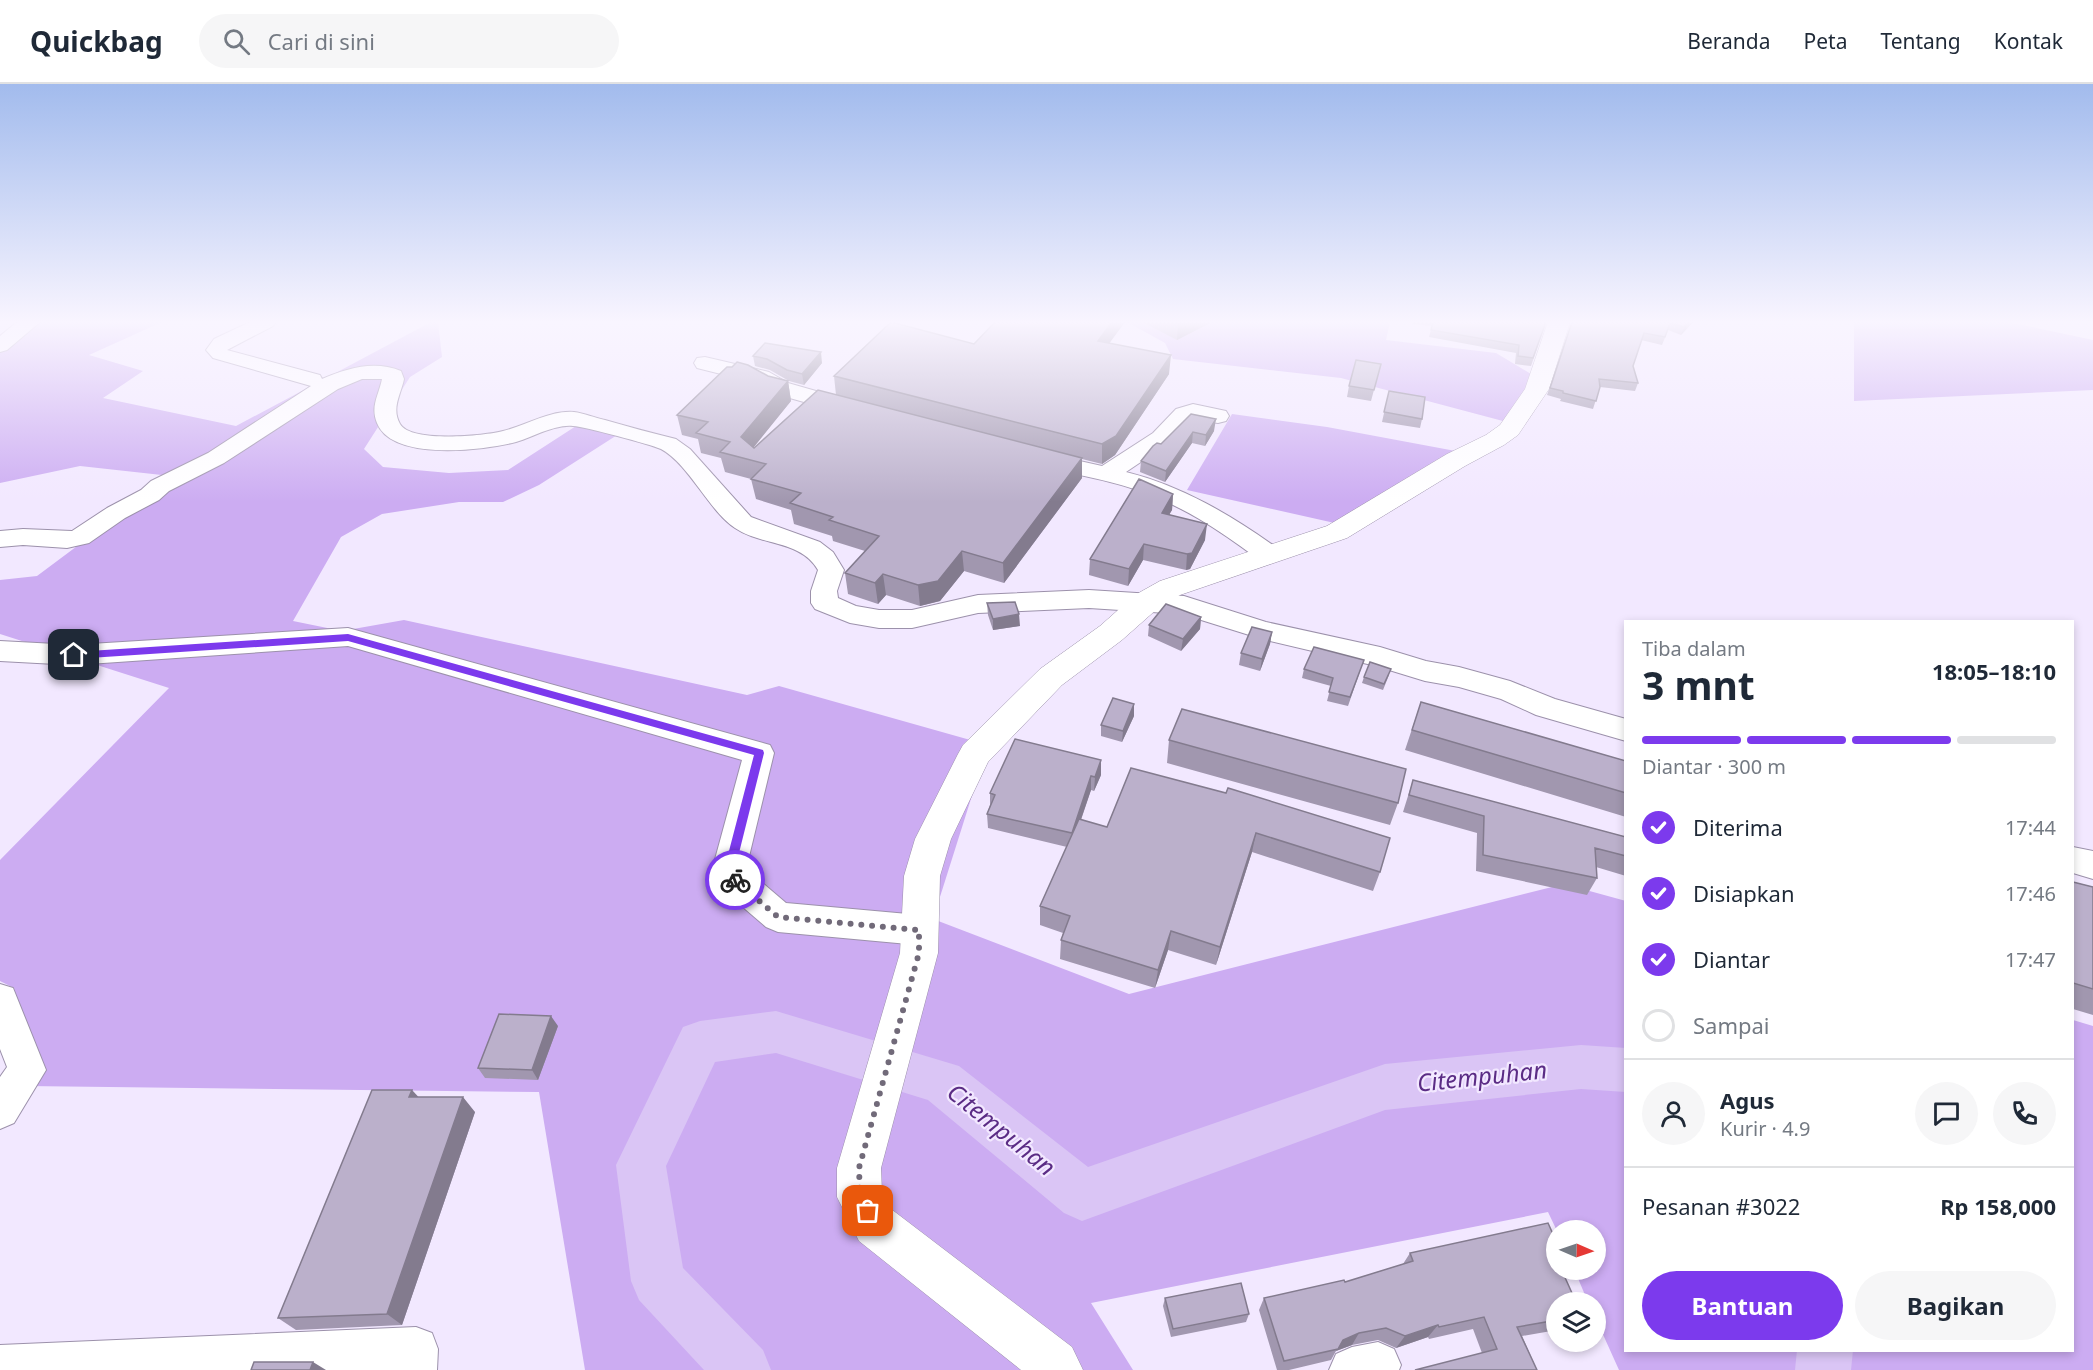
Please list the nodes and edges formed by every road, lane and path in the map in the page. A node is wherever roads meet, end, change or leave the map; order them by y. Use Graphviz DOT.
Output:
graph roads {
  1 [pos="335,382"];
  2 [pos="393,382"];
  3 [pos="770,382"];
  4 [pos="1539,382"];
  5 [pos="876,414"];
  6 [pos="1218,416"];
  7 [pos="1018,453"];
  8 [pos="1105,475"];
  9 [pos="0,539"];
  10 [pos="1268,554"];
  11 [pos="1146,602"];
  12 [pos="0,651"];
  13 [pos="1624,729"];
  14 [pos="2074,860"];
  15 [pos="2093,865"];
  16 [pos="919,942"];
  17 [pos="0,1000"];
  18 [pos="0,1110"];
  19 [pos="0,1368"];
  20 [pos="414,1370"];
  21 [pos="1058,1370"];
  1 -- 9 [label="street"];
  2 -- 11 [label="street"];
  3 -- 5 [label="street"];
  4 -- 10 [label="main road"];
  6 -- 8 [label="street"];
  7 -- 8 [label="street"];
  8 -- 10 [label="street"];
  10 -- 11 [label="main road"];
  11 -- 13 [label="street"];
  11 -- 16 [label="main road"];
  12 -- 16 [label="street"];
  14 -- 15 [label="street"];
  16 -- 21 [label="main road"];
  17 -- 18 [label="street"];
  19 -- 20 [label="street"];
}
